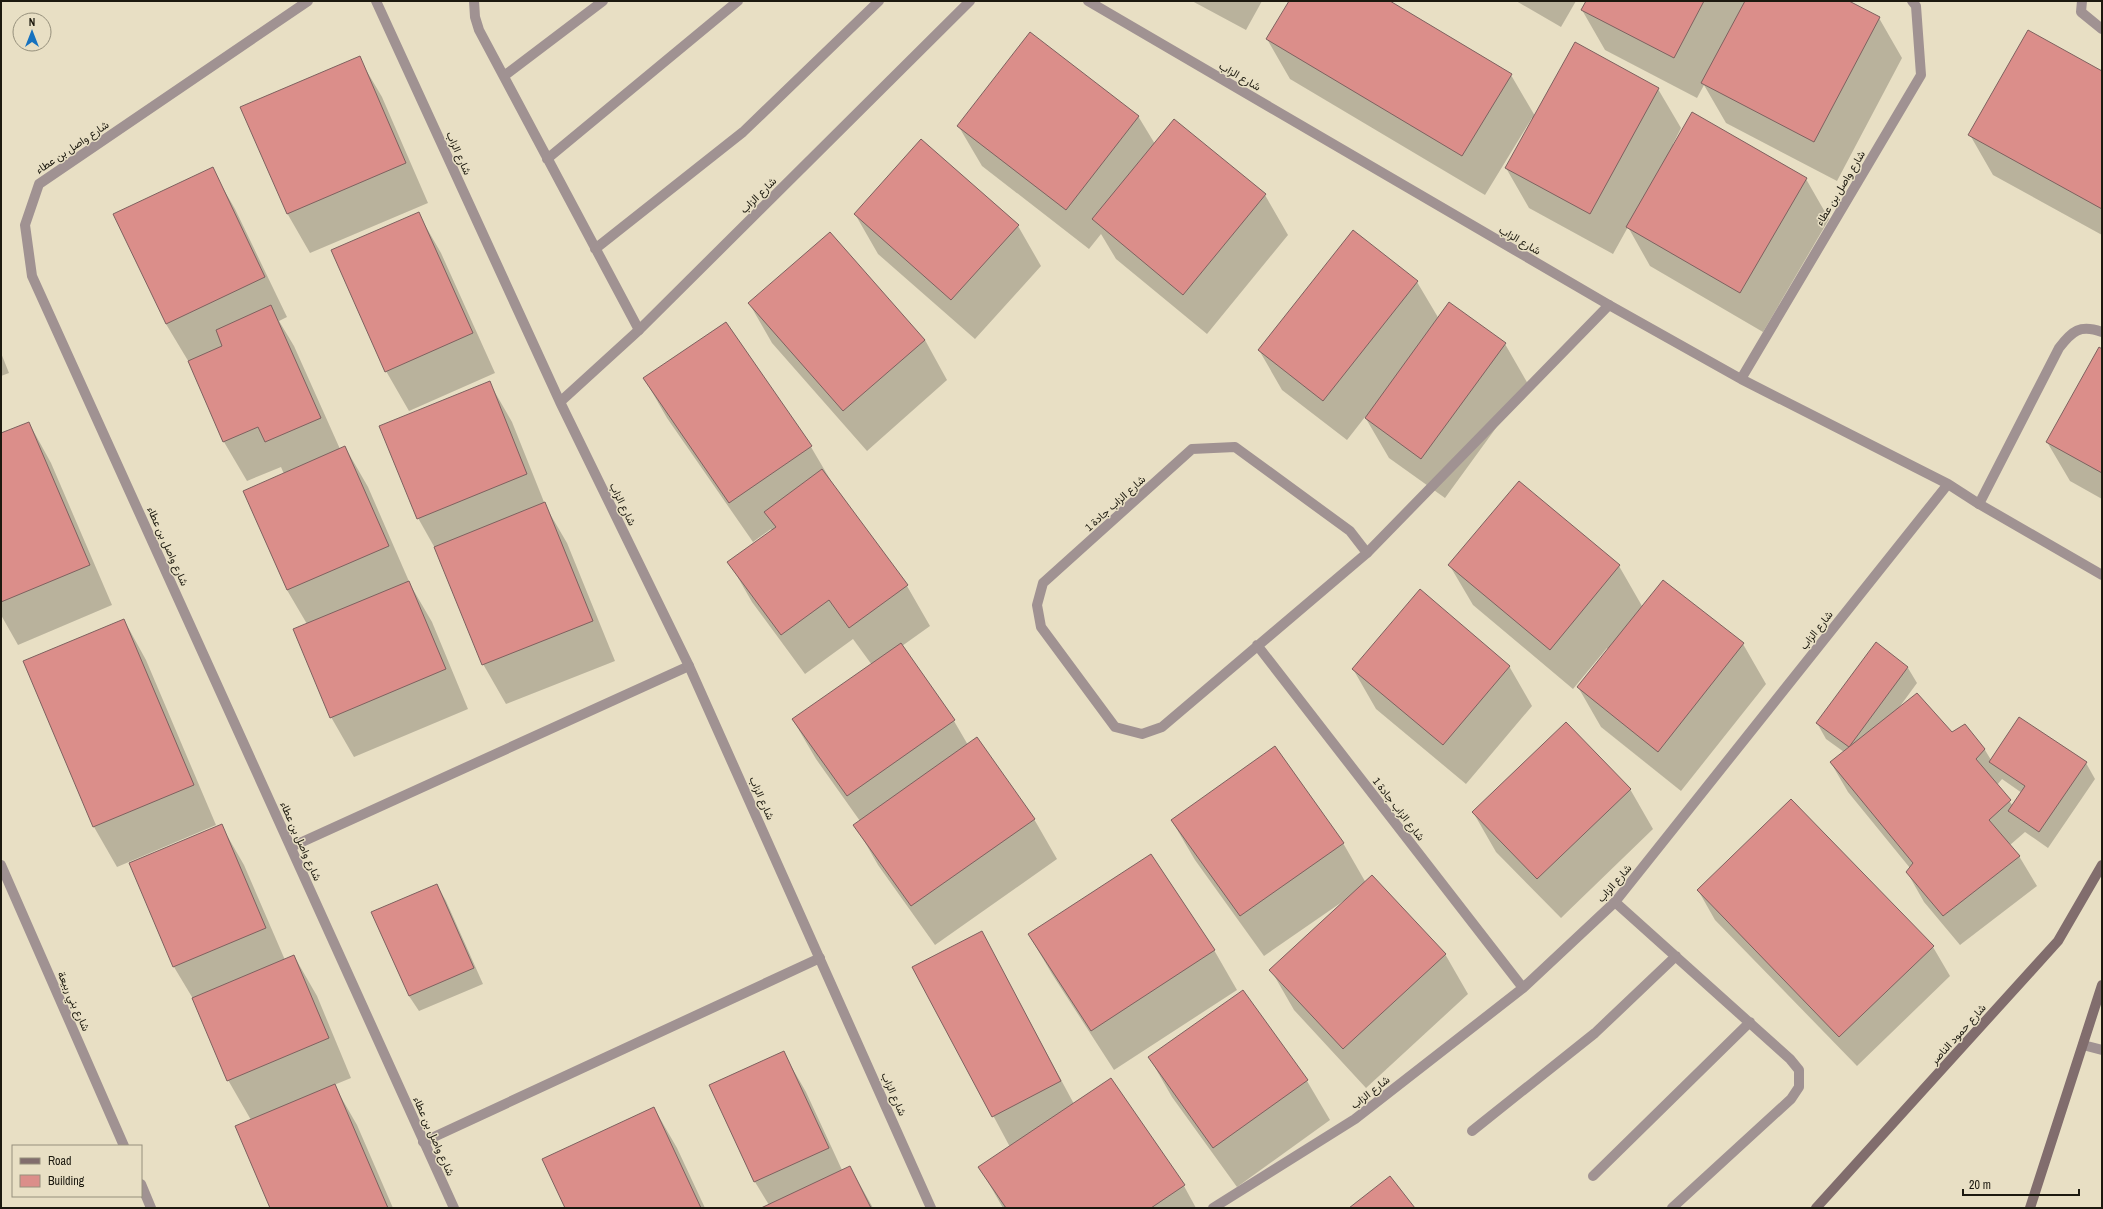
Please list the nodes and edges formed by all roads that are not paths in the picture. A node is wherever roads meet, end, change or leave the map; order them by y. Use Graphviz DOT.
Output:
graph roads {
  1 [pos="308,1"];
  2 [pos="376,1"];
  3 [pos="474,1"];
  4 [pos="603,1"];
  5 [pos="738,1"];
  6 [pos="879,1"];
  7 [pos="970,1"];
  8 [pos="1088,1"];
  9 [pos="1912,1"];
  10 [pos="2082,1"];
  11 [pos="2102,28"];
  12 [pos="504,76"];
  13 [pos="547,159"];
  14 [pos="595,249"];
  15 [pos="1609,306"];
  16 [pos="2101,329"];
  17 [pos="638,330"];
  18 [pos="1741,379"];
  19 [pos="560,402"];
  20 [pos="1948,484"];
  21 [pos="1979,504"];
  22 [pos="1367,553"];
  23 [pos="2102,575"];
  24 [pos="1257,645"];
  25 [pos="689,666"];
  26 [pos="291,846"];
  27 [pos="1,865"];
  28 [pos="2102,865"];
  29 [pos="1615,902"];
  30 [pos="1676,956"];
  31 [pos="820,958"];
  32 [pos="2102,985"];
  33 [pos="1522,988"];
  34 [pos="1750,1022"];
  35 [pos="2083,1045"];
  36 [pos="2102,1050"];
  37 [pos="1472,1131"];
  38 [pos="423,1142"];
  39 [pos="124,1145"];
  40 [pos="1593,1176"];
  41 [pos="142,1186"];
  42 [pos="151,1208"];
  43 [pos="454,1208"];
  44 [pos="931,1208"];
  45 [pos="1213,1208"];
  46 [pos="1672,1208"];
  47 [pos="1816,1208"];
  48 [pos="2030,1208"];
  1 -- 26 [label="street, شارع واصل بن عطاء"];
  2 -- 19 [label="street, شارع الزاب"];
  3 -- 12 [label="street"];
  4 -- 12 [label="street"];
  5 -- 13 [label="street"];
  6 -- 14 [label="street"];
  7 -- 17 [label="street, شارع الزاب"];
  8 -- 15 [label="street, شارع الزاب"];
  9 -- 18 [label="street, شارع واصل بن عطاء"];
  10 -- 11 [label="street"];
  12 -- 13 [label="street"];
  13 -- 14 [label="street"];
  14 -- 17 [label="street"];
  15 -- 18 [label="street, شارع الزاب"];
  15 -- 22 [label="street"];
  16 -- 21 [label="street"];
  17 -- 19 [label="street, شارع الزاب"];
  18 -- 20 [label="street, شارع الزاب"];
  19 -- 25 [label="street, شارع الزاب"];
  20 -- 21 [label="street, شارع الزاب"];
  20 -- 29 [label="street, شارع الزاب"];
  21 -- 23 [label="street, شارع الزاب"];
  22 -- 24 [label="street, شارع الزاب جادة 1"];
  22 -- 24 [label="street, شارع الزاب جادة 1"];
  24 -- 33 [label="street, شارع الزاب جادة 1"];
  25 -- 26 [label="street"];
  25 -- 31 [label="street, شارع الزاب"];
  26 -- 38 [label="street, شارع واصل بن عطاء"];
  27 -- 39 [label="street, شارع بني ربيعة"];
  28 -- 47 [label="street, شارع حمود الناصر"];
  29 -- 30 [label="street"];
  29 -- 33 [label="street, شارع الزاب"];
  30 -- 34 [label="street"];
  30 -- 37 [label="street"];
  31 -- 38 [label="street"];
  31 -- 44 [label="street, شارع الزاب"];
  32 -- 35 [label="street"];
  33 -- 45 [label="street, شارع الزاب"];
  34 -- 40 [label="street"];
  34 -- 46 [label="street"];
  35 -- 36 [label="street"];
  35 -- 48 [label="street"];
  38 -- 43 [label="street, شارع واصل بن عطاء"];
  41 -- 42 [label="street"];
}
